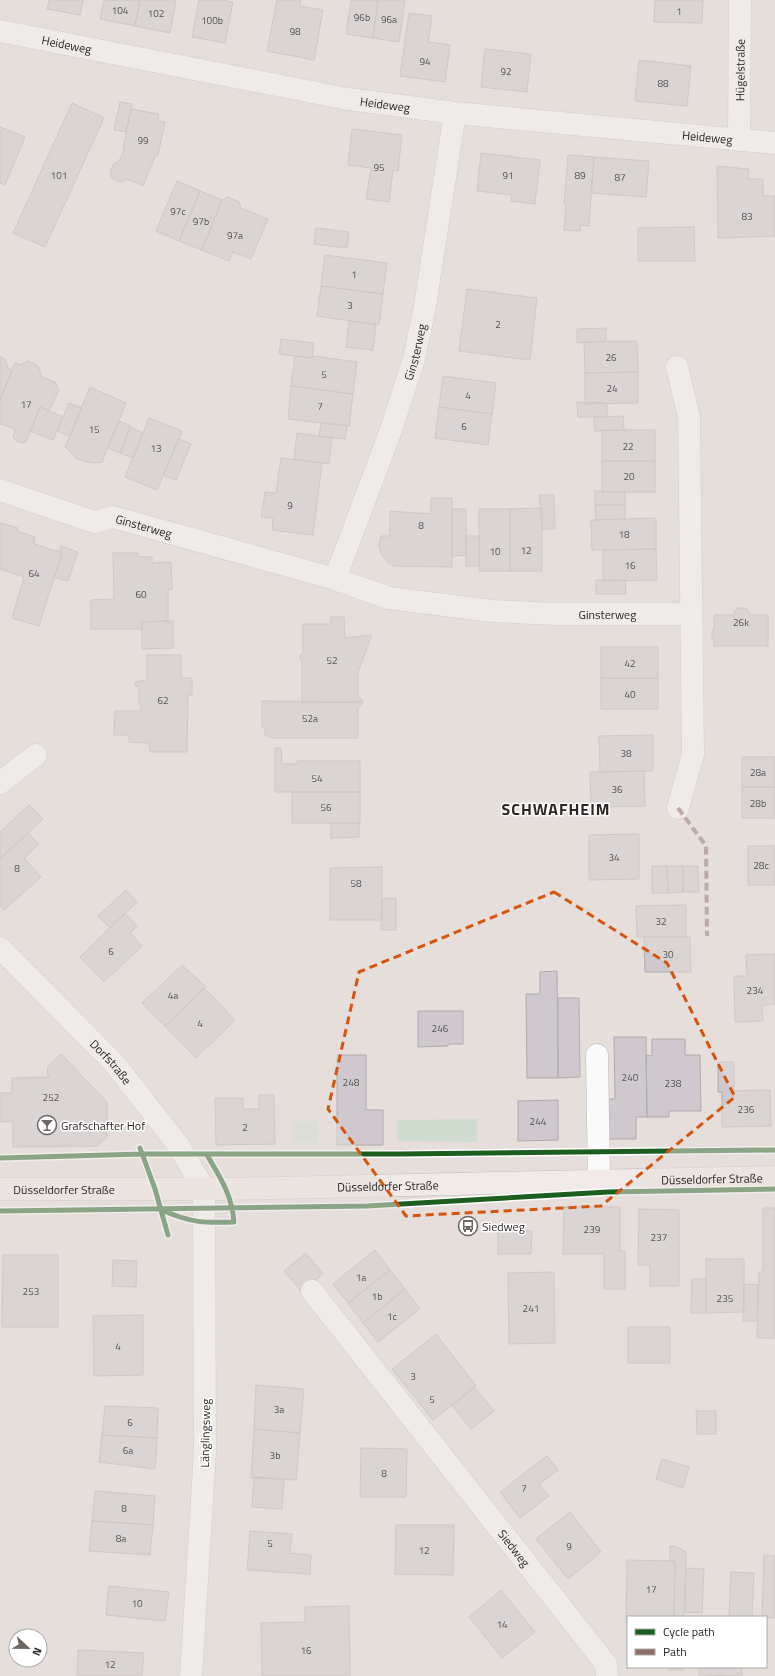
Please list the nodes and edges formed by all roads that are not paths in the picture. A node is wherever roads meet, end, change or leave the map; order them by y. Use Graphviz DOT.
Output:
graph roads {
  1 [pos="740,0"];
  2 [pos="0,31"];
  3 [pos="455,113"];
  4 [pos="739,140"];
  5 [pos="775,143"];
  6 [pos="677,367"];
  7 [pos="0,490"];
  8 [pos="335,579"];
  9 [pos="691,614"];
  10 [pos="36,755"];
  11 [pos="0,783"];
  12 [pos="678,808"];
  13 [pos="0,948"];
  14 [pos="597,1055"];
  15 [pos="775,1177"];
  16 [pos="599,1181"];
  17 [pos="0,1189"];
  18 [pos="204,1189"];
  19 [pos="312,1291"];
  20 [pos="191,1676"];
  21 [pos="607,1676"];
  1 -- 4 [label="street, Hügelstraße"];
  2 -- 3 [label="street, Heideweg"];
  3 -- 4 [label="street, Heideweg"];
  3 -- 8 [label="street, Ginsterweg"];
  4 -- 5 [label="street, Heideweg"];
  6 -- 9 [label="street"];
  7 -- 8 [label="street, Ginsterweg"];
  8 -- 9 [label="street, Ginsterweg"];
  9 -- 12 [label="street"];
  10 -- 11 [label="street"];
  13 -- 18 [label="street, Dorfstraße"];
  14 -- 16 [label="street"];
  15 -- 16 [label="main road, Düsseldorfer Straße"];
  16 -- 18 [label="main road, Düsseldorfer Straße"];
  17 -- 18 [label="main road, Düsseldorfer Straße"];
  18 -- 20 [label="street, Länglingsweg"];
  19 -- 21 [label="street, Siedweg"];
}
